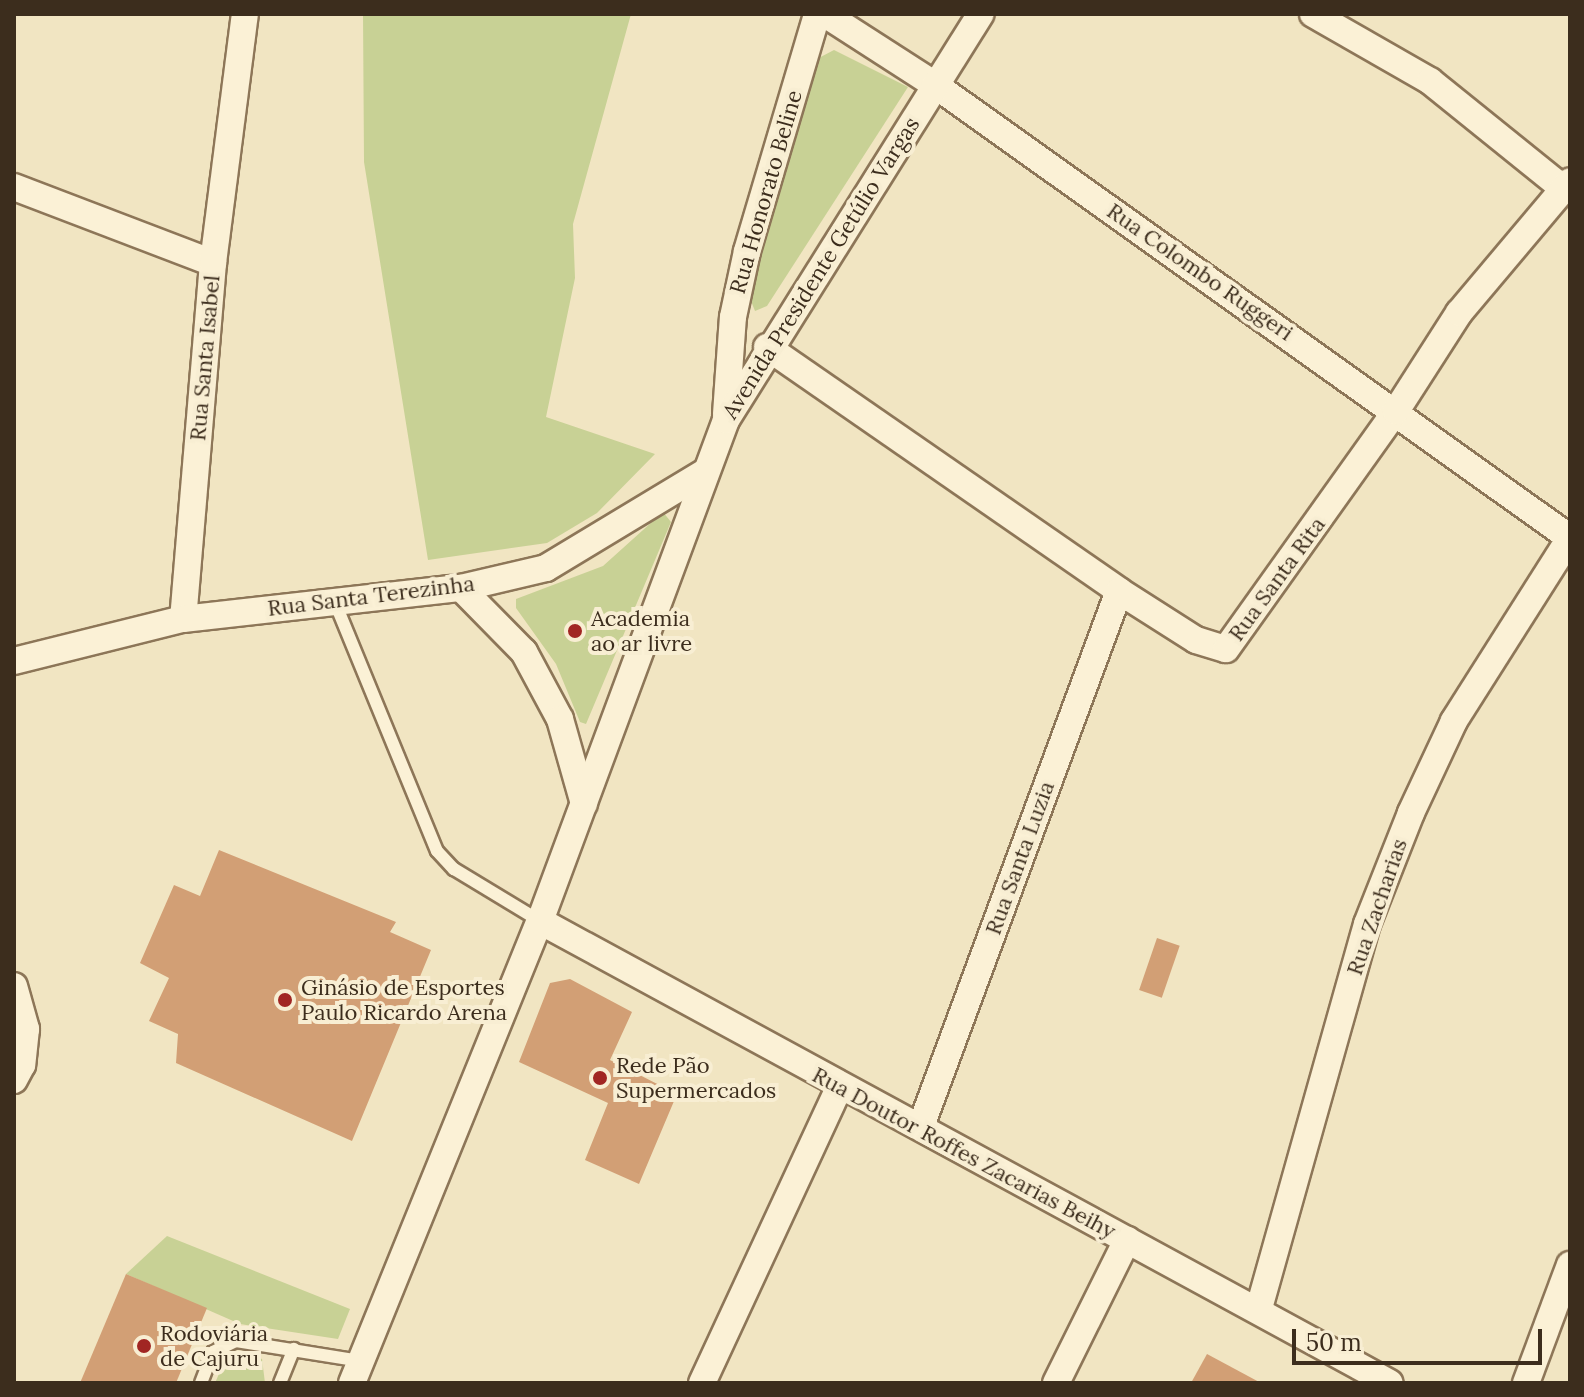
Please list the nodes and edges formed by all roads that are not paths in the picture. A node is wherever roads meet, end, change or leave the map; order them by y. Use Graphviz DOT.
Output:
graph roads {
  1 [pos="245,14"];
  2 [pos="817,14"];
  3 [pos="825,14"];
  4 [pos="981,14"];
  5 [pos="1313,14"];
  6 [pos="935,85"];
  7 [pos="1567,185"];
  8 [pos="14,187"];
  9 [pos="213,263"];
  10 [pos="767,347"];
  11 [pos="1396,411"];
  12 [pos="726,420"];
  13 [pos="705,472"];
  14 [pos="1570,538"];
  15 [pos="461,588"];
  16 [pos="1119,591"];
  17 [pos="334,600"];
  18 [pos="183,619"];
  19 [pos="14,661"];
  20 [pos="584,804"];
  21 [pos="540,921"];
  22 [pos="14,986"];
  23 [pos="14,1080"];
  24 [pos="840,1086"];
  25 [pos="921,1126"];
  26 [pos="1127,1240"];
  27 [pos="1570,1265"];
  28 [pos="1259,1307"];
  29 [pos="294,1349"];
  30 [pos="357,1372"];
  31 [pos="201,1383"];
  32 [pos="280,1383"];
  33 [pos="702,1383"];
  34 [pos="1056,1383"];
  35 [pos="1390,1383"];
  36 [pos="1526,1383"];
  1 -- 9 [label="street"];
  2 -- 12 [label="street, Rua Honorato Beline"];
  3 -- 6 [label="street, Rua Colombo Ruggeri"];
  4 -- 6 [label="street, Avenida Presidente Getúlio Vargas"];
  5 -- 7 [label="street"];
  6 -- 10 [label="street, Avenida Presidente Getúlio Vargas"];
  6 -- 11 [label="street, Rua Colombo Ruggeri"];
  7 -- 11 [label="street, Rua Santa Rita"];
  8 -- 9 [label="street, Rua Santa Isabel"];
  9 -- 18 [label="street, Rua Santa Isabel"];
  10 -- 12 [label="street, Avenida Presidente Getúlio Vargas"];
  10 -- 16 [label="street, Rua Santa Rita"];
  11 -- 14 [label="street, Rua Colombo Ruggeri"];
  11 -- 16 [label="street, Rua Santa Rita"];
  12 -- 13 [label="street, Avenida Presidente Getúlio Vargas"];
  13 -- 15 [label="street, Rua Santa Terezinha"];
  13 -- 20 [label="street, Avenida Presidente Getúlio Vargas"];
  14 -- 28 [label="street, Rua Zacharias"];
  15 -- 17 [label="street, Rua Santa Terezinha"];
  15 -- 20 [label="street"];
  16 -- 25 [label="street, Rua Santa Luzia"];
  17 -- 18 [label="street, Rua Santa Terezinha"];
  17 -- 21 [label="lane"];
  18 -- 19 [label="street, Rua Santa Terezinha"];
  20 -- 21 [label="street, Avenida Presidente Getúlio Vargas"];
  21 -- 24 [label="street, Rua Doutor Roffes Zacarias Beihy"];
  21 -- 30 [label="street, Avenida Presidente Getúlio Vargas"];
  22 -- 23 [label="street"];
  24 -- 25 [label="street, Rua Doutor Roffes Zacarias Beihy"];
  24 -- 33 [label="street"];
  25 -- 26 [label="street, Rua Doutor Roffes Zacarias Beihy"];
  26 -- 28 [label="street, Rua Doutor Roffes Zacarias Beihy"];
  26 -- 34 [label="street"];
  27 -- 36 [label="street"];
  28 -- 35 [label="street, Rua Doutor Roffes Zacarias Beihy"];
  29 -- 30 [label="lane"];
  29 -- 31 [label="lane"];
  29 -- 32 [label="lane"];
}
